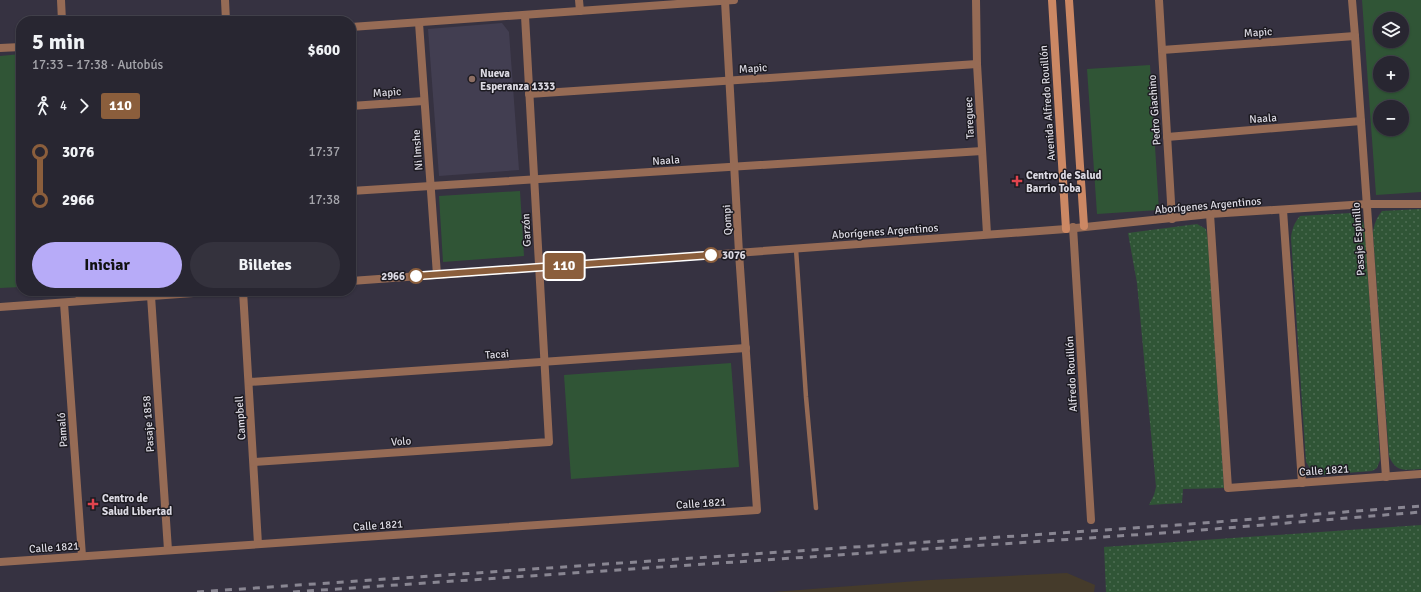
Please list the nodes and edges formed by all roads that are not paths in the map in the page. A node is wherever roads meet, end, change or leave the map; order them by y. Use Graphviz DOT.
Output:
graph roads {
  1 [pos="61,0"];
  2 [pos="225,0"];
  3 [pos="579,0"];
  4 [pos="734,0"];
  5 [pos="976,0"];
  6 [pos="1052,0"];
  7 [pos="1069,0"];
  8 [pos="1159,0"];
  9 [pos="1352,0"];
  10 [pos="706,1"];
  11 [pos="725,1"];
  12 [pos="580,11"];
  13 [pos="62,16"];
  14 [pos="226,16"];
  15 [pos="525,16"];
  16 [pos="419,23"];
  17 [pos="356,27"];
  18 [pos="1355,36"];
  19 [pos="16,47"];
  20 [pos="0,48"];
  21 [pos="1162,50"];
  22 [pos="977,64"];
  23 [pos="730,81"];
  24 [pos="529,94"];
  25 [pos="424,101"];
  26 [pos="356,106"];
  27 [pos="1361,122"];
  28 [pos="1167,137"];
  29 [pos="982,151"];
  30 [pos="735,167"];
  31 [pos="534,180"];
  32 [pos="430,186"];
  33 [pos="356,192"];
  34 [pos="1367,204"];
  35 [pos="1421,204"];
  36 [pos="1283,210"];
  37 [pos="1210,214"];
  38 [pos="1172,219"];
  39 [pos="1084,226"];
  40 [pos="1070,228"];
  41 [pos="987,234"];
  42 [pos="796,248"];
  43 [pos="739,253"];
  44 [pos="539,267"];
  45 [pos="437,275"];
  46 [pos="356,281"];
  47 [pos="80,296"];
  48 [pos="151,296"];
  49 [pos="243,296"];
  50 [pos="80,301"];
  51 [pos="64,302"];
  52 [pos="0,307"];
  53 [pos="746,348"];
  54 [pos="545,362"];
  55 [pos="249,382"];
  56 [pos="549,442"];
  57 [pos="254,462"];
  58 [pos="1421,474"];
  59 [pos="1386,477"];
  60 [pos="1302,483"];
  61 [pos="816,508"];
  62 [pos="757,510"];
  63 [pos="1091,520"];
  64 [pos="258,544"];
  65 [pos="168,550"];
  66 [pos="82,556"];
  67 [pos="0,562"];
  1 -- 13 [label="street"];
  2 -- 14 [label="street"];
  3 -- 12 [label="street"];
  4 -- 11 [label="street"];
  5 -- 22 [label="street, Tareguec"];
  6 -- 40 [label="street, Avenida Alfredo Rouillón"];
  7 -- 39 [label="street"];
  8 -- 21 [label="street, Pedro Giachino"];
  9 -- 18 [label="street, Pasaje Espinillo"];
  10 -- 11 [label="street"];
  10 -- 12 [label="street"];
  11 -- 23 [label="street, Qompi"];
  12 -- 15 [label="street"];
  15 -- 16 [label="street"];
  15 -- 24 [label="street, Garzón"];
  16 -- 17 [label="street"];
  16 -- 25 [label="street, Ni Imshe"];
  18 -- 21 [label="street, Mapic"];
  18 -- 27 [label="street, Pasaje Espinillo"];
  19 -- 20 [label="street"];
  21 -- 28 [label="street, Pedro Giachino"];
  22 -- 23 [label="street, Mapic"];
  22 -- 29 [label="street, Tareguec"];
  23 -- 24 [label="street, Mapic"];
  23 -- 30 [label="street, Qompi"];
  24 -- 31 [label="street, Garzón"];
  25 -- 26 [label="street, Mapic"];
  25 -- 32 [label="street, Ni Imshe"];
  27 -- 28 [label="street, Naala"];
  27 -- 34 [label="street, Pasaje Espinillo"];
  28 -- 38 [label="street, Pedro Giachino"];
  29 -- 30 [label="street, Naala"];
  29 -- 41 [label="street, Tareguec"];
  30 -- 31 [label="street, Naala"];
  30 -- 43 [label="street, Qompi"];
  31 -- 32 [label="street, Naala"];
  31 -- 44 [label="street, Garzón"];
  32 -- 33 [label="street, Naala"];
  32 -- 45 [label="street, Ni Imshe"];
  34 -- 35 [label="street, Aborígenes Argentinos"];
  34 -- 36 [label="street, Aborígenes Argentinos"];
  34 -- 59 [label="street, Pasaje Espinillo"];
  36 -- 37 [label="street, Aborígenes Argentinos"];
  36 -- 60 [label="street"];
  37 -- 38 [label="street, Aborígenes Argentinos"];
  37 -- 60 [label="street, Calle 1821"];
  38 -- 39 [label="street, Aborígenes Argentinos"];
  39 -- 40 [label="street, Aborígenes Argentinos"];
  40 -- 41 [label="street, Aborígenes Argentinos"];
  40 -- 63 [label="street, Alfredo Rouillón"];
  41 -- 42 [label="street, Aborígenes Argentinos"];
  42 -- 43 [label="street, Aborígenes Argentinos"];
  42 -- 61 [label="lane"];
  43 -- 44 [label="street, Aborígenes Argentinos"];
  43 -- 53 [label="street, Qompi"];
  44 -- 45 [label="street, Aborígenes Argentinos"];
  44 -- 54 [label="street, Garzón"];
  45 -- 46 [label="street, Aborígenes Argentinos"];
  47 -- 50 [label="street"];
  48 -- 50 [label="street"];
  48 -- 65 [label="street, Pasaje 1858"];
  49 -- 55 [label="street, Campbell"];
  50 -- 51 [label="street"];
  51 -- 52 [label="street"];
  51 -- 66 [label="street, Pamaló"];
  53 -- 54 [label="street, Tacai"];
  53 -- 62 [label="street, Qompi"];
  54 -- 55 [label="street, Tacai"];
  54 -- 56 [label="street, Garzón"];
  55 -- 57 [label="street, Campbell"];
  56 -- 57 [label="street, Volo"];
  57 -- 64 [label="street, Campbell"];
  58 -- 59 [label="street, Calle 1821"];
  59 -- 60 [label="street, Calle 1821"];
  62 -- 64 [label="street, Calle 1821"];
  64 -- 65 [label="street, Calle 1821"];
  65 -- 66 [label="street, Calle 1821"];
  66 -- 67 [label="street, Calle 1821"];
}
